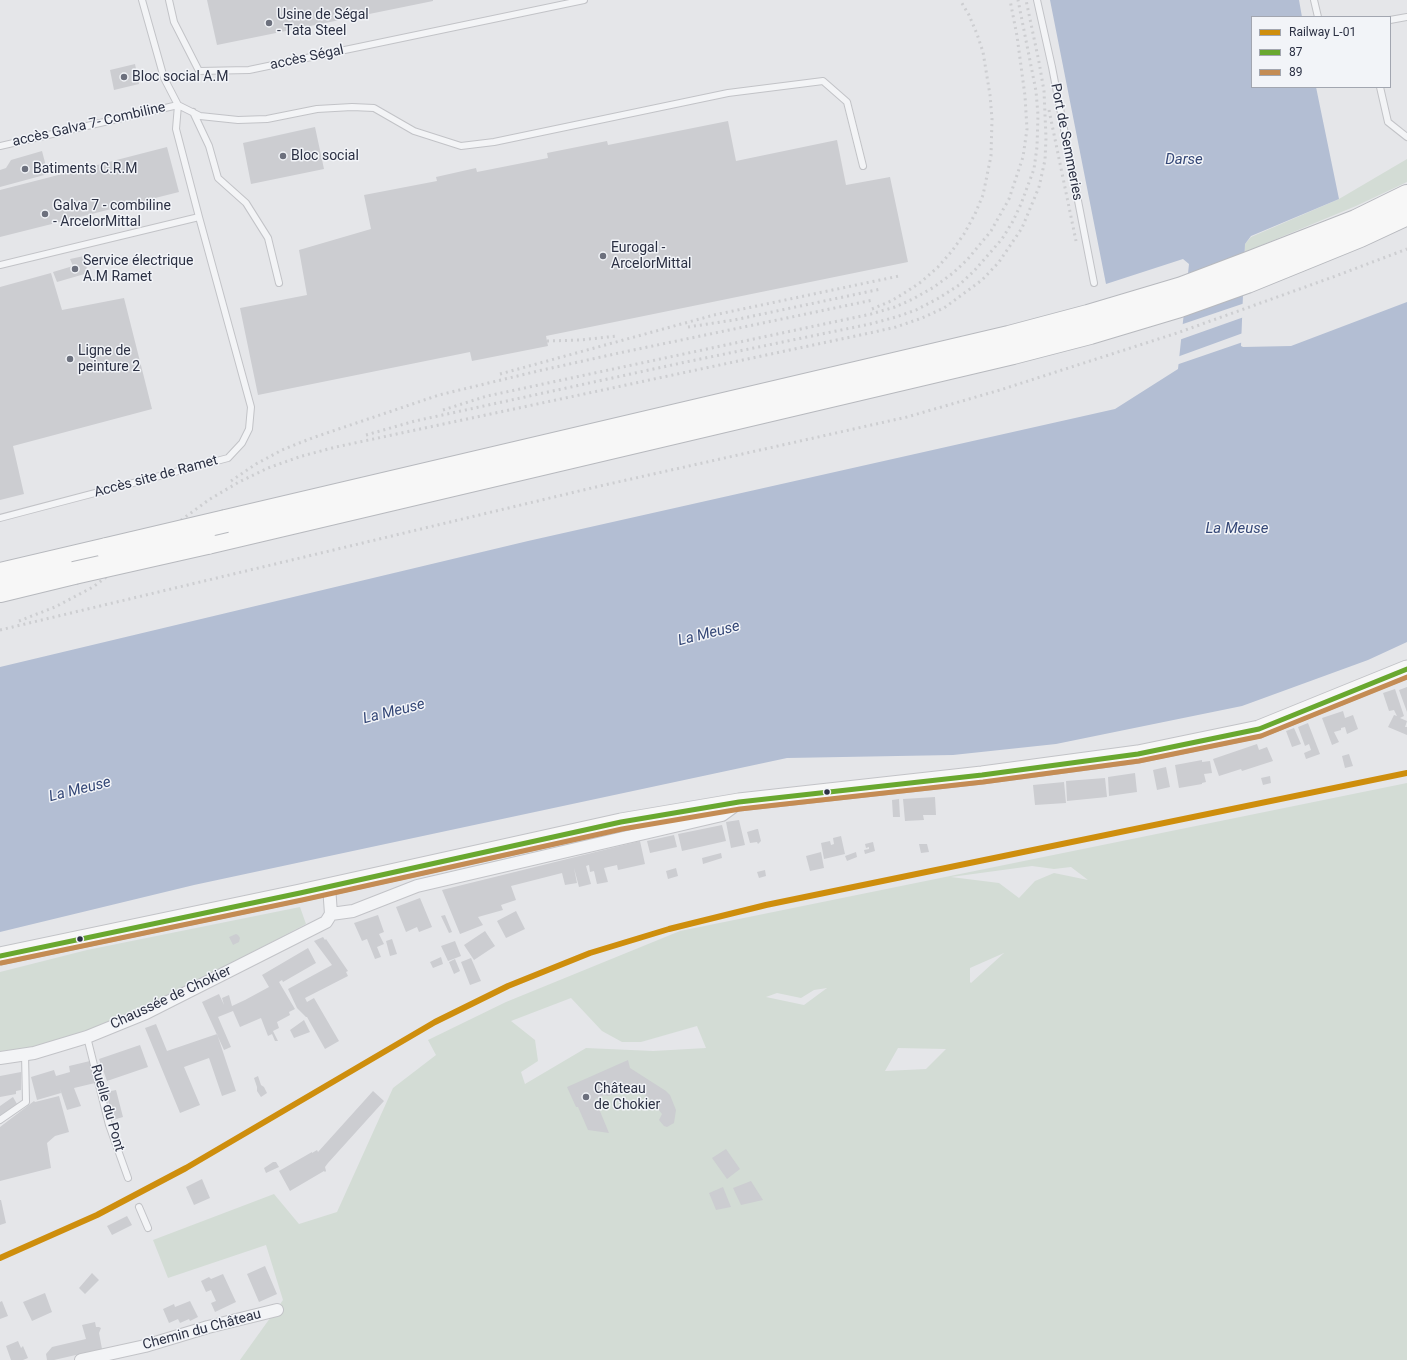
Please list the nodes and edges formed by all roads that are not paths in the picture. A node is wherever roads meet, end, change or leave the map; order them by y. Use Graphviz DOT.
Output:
graph roads {
  1 [pos="142,0"];
  2 [pos="169,0"];
  3 [pos="584,0"];
  4 [pos="1037,0"];
  5 [pos="1314,0"];
  6 [pos="1318,16"];
  7 [pos="1407,17"];
  8 [pos="1391,20"];
  9 [pos="1380,88"];
  10 [pos="178,105"];
  11 [pos="193,112"];
  12 [pos="1407,137"];
  13 [pos="0,146"];
  14 [pos="864,166"];
  15 [pos="1407,196"];
  16 [pos="1407,214"];
  17 [pos="199,217"];
  18 [pos="0,266"];
  19 [pos="1248,273"];
  20 [pos="278,283"];
  21 [pos="1094,284"];
  22 [pos="1181,297"];
  23 [pos="0,518"];
  24 [pos="0,574"];
  25 [pos="0,591"];
  26 [pos="1407,669"];
  27 [pos="739,802"];
  28 [pos="329,886"];
  29 [pos="331,914"];
  30 [pos="0,956"];
  31 [pos="87,1037"];
  32 [pos="25,1054"];
  33 [pos="0,1058"];
  34 [pos="0,1120"];
  35 [pos="128,1178"];
  36 [pos="139,1207"];
  37 [pos="148,1228"];
  38 [pos="277,1310"];
  39 [pos="81,1360"];
  1 -- 10 [label="lane"];
  2 -- 3 [label="lane, accès Ségal"];
  4 -- 21 [label="lane, Port de Semmeries"];
  5 -- 6 [label="lane"];
  7 -- 8 [label="lane"];
  9 -- 12 [label="lane"];
  10 -- 11 [label="lane"];
  10 -- 13 [label="lane, accès Galva 7- Combiline"];
  10 -- 17 [label="lane, Accès site de Ramet"];
  11 -- 14 [label="lane"];
  11 -- 20 [label="lane"];
  15 -- 19 [label="highway"];
  16 -- 19 [label="highway"];
  17 -- 18 [label="lane"];
  17 -- 23 [label="lane, Accès site de Ramet"];
  19 -- 22 [label="highway"];
  22 -- 24 [label="highway, bridge"];
  22 -- 25 [label="highway, bridge"];
  26 -- 27 [label="main road"];
  27 -- 28 [label="main road"];
  27 -- 29 [label="street"];
  28 -- 29 [label="street"];
  28 -- 30 [label="main road"];
  29 -- 31 [label="street, Chaussée de Chokier"];
  31 -- 32 [label="street, Chaussée de Chokier"];
  31 -- 35 [label="lane, Ruelle du Pont"];
  32 -- 33 [label="street, Chaussée de Chokier"];
  32 -- 34 [label="lane"];
  36 -- 37 [label="lane"];
  38 -- 39 [label="street, Chemin du Château"];
}
